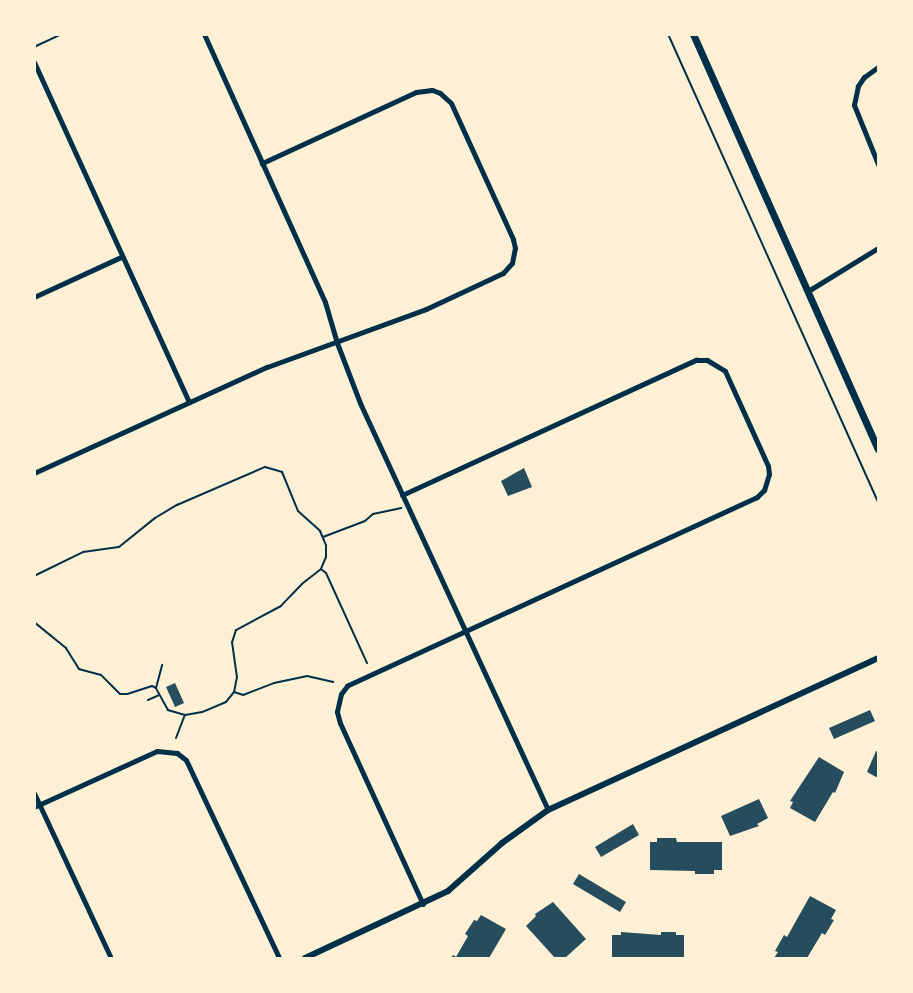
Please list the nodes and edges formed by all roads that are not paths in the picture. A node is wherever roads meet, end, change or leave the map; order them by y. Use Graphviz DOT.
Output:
graph roads {
  1 [pos="204,34"];
  2 [pos="693,34"];
  3 [pos="34,62"];
  4 [pos="879,67"];
  5 [pos="262,163"];
  6 [pos="879,164"];
  7 [pos="879,248"];
  8 [pos="121,257"];
  9 [pos="807,291"];
  10 [pos="34,297"];
  11 [pos="337,343"];
  12 [pos="189,402"];
  13 [pos="879,449"];
  14 [pos="34,473"];
  15 [pos="402,495"];
  16 [pos="465,632"];
  17 [pos="879,658"];
  18 [pos="34,793"];
  19 [pos="37,806"];
  20 [pos="548,810"];
  21 [pos="423,904"];
  22 [pos="111,958"];
  23 [pos="279,958"];
  24 [pos="305,958"];
  1 -- 5 [label="street"];
  2 -- 9 [label="main road"];
  3 -- 8 [label="street"];
  4 -- 6 [label="street"];
  5 -- 11 [label="street"];
  5 -- 11 [label="street"];
  7 -- 9 [label="street"];
  8 -- 10 [label="street"];
  8 -- 12 [label="street"];
  9 -- 13 [label="main road"];
  11 -- 12 [label="street"];
  11 -- 15 [label="street"];
  12 -- 14 [label="street"];
  15 -- 16 [label="street"];
  15 -- 16 [label="street"];
  16 -- 20 [label="street"];
  16 -- 21 [label="street"];
  17 -- 20 [label="street"];
  18 -- 19 [label="street"];
  19 -- 22 [label="street"];
  19 -- 23 [label="street"];
  20 -- 21 [label="street"];
  21 -- 24 [label="street"];
}
